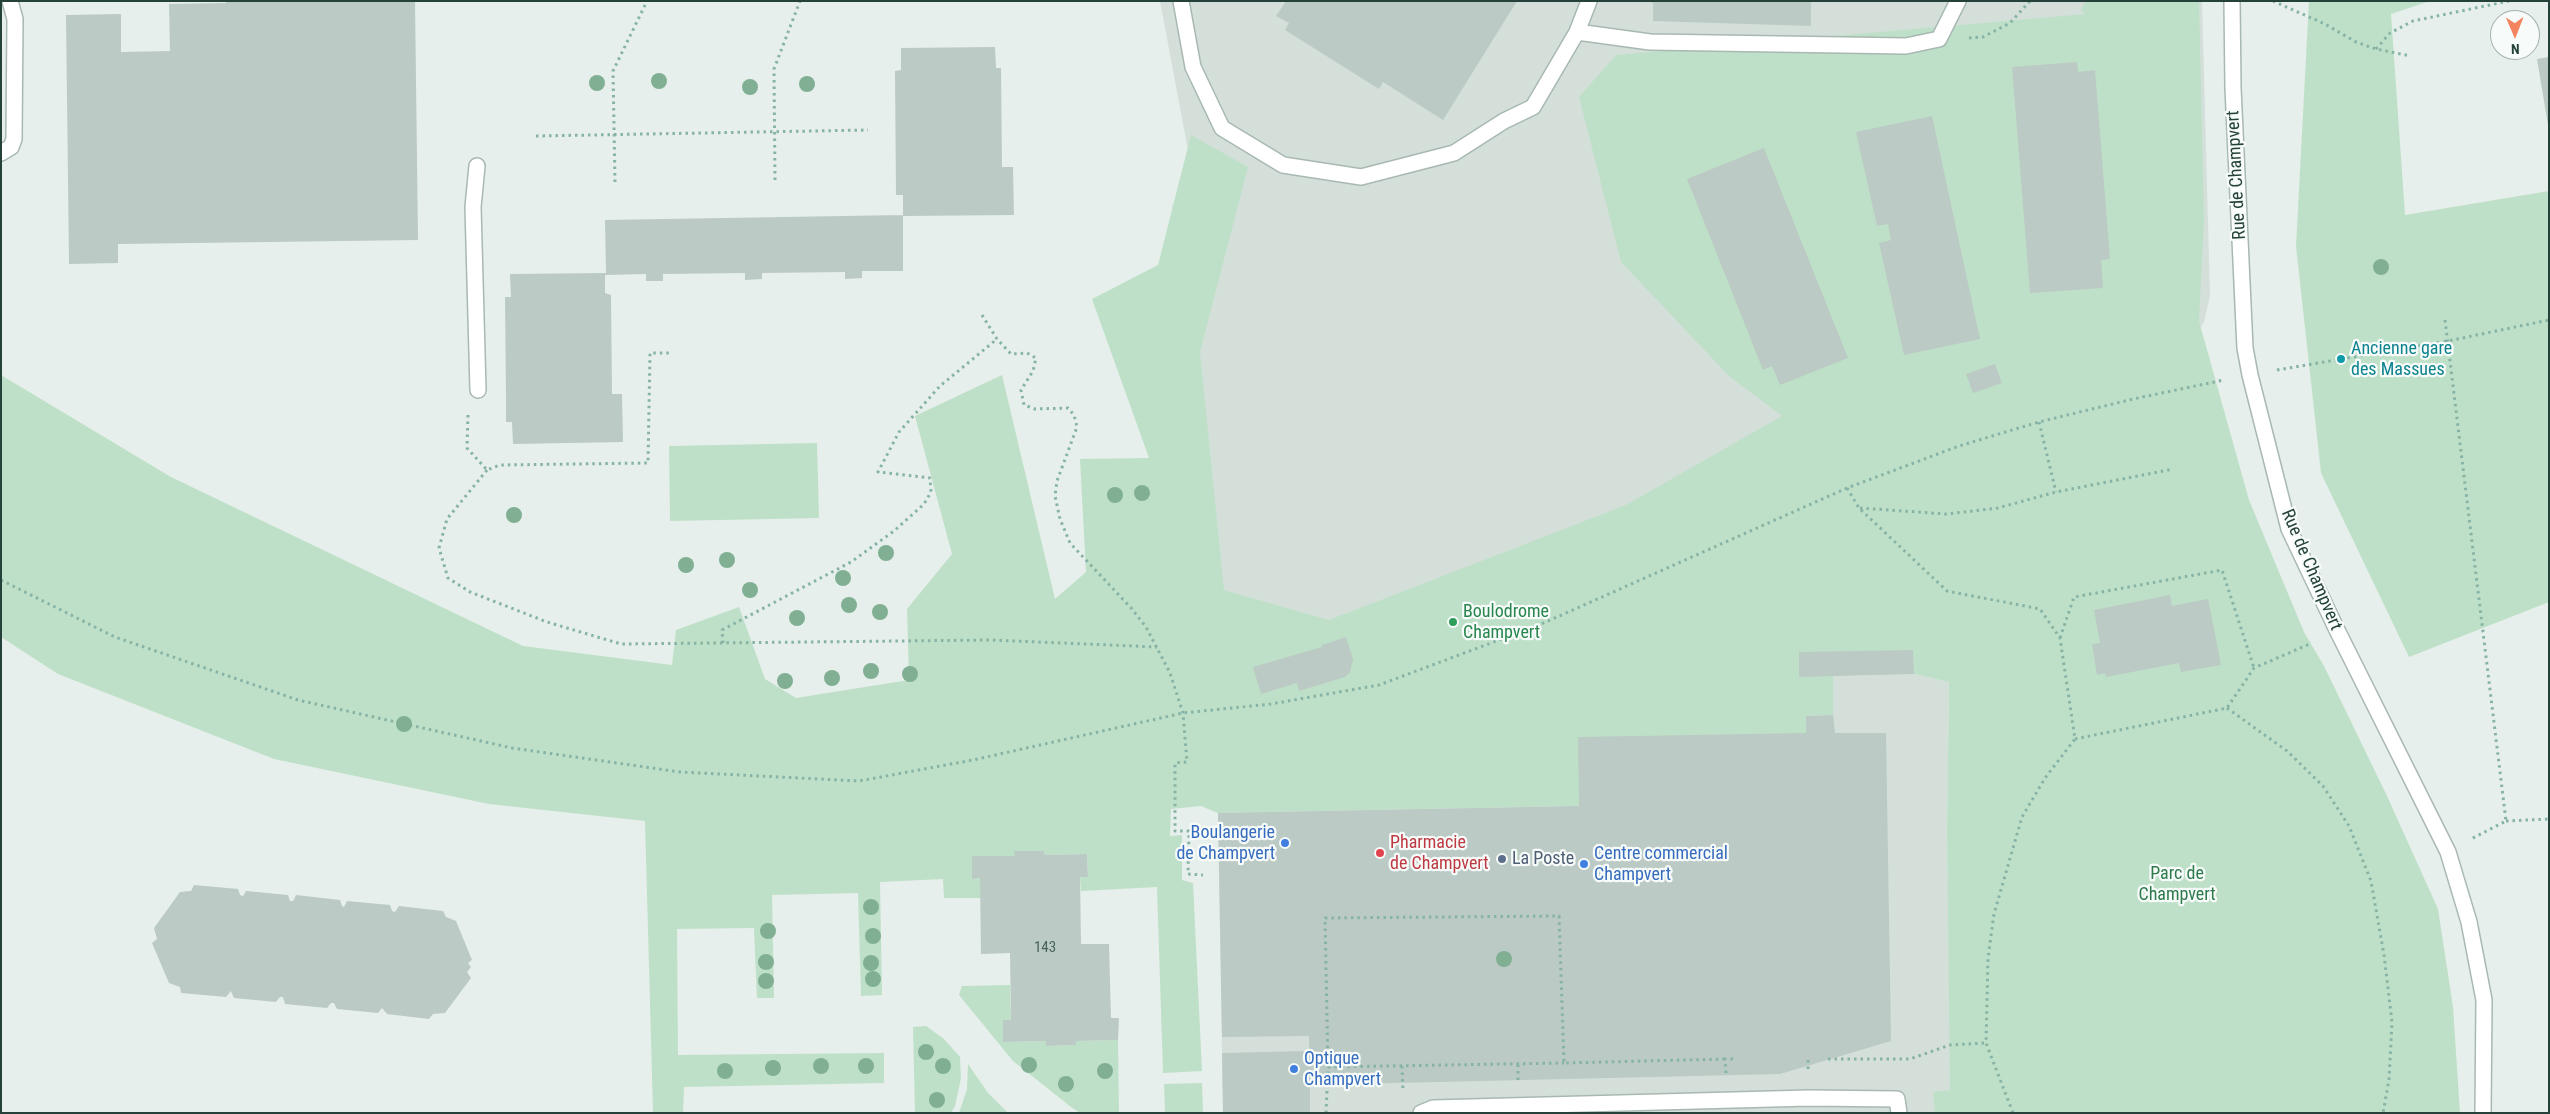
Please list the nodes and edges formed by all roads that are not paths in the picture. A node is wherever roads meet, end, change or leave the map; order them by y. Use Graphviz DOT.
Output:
graph roads {
  1 [pos="10,1"];
  2 [pos="1181,1"];
  3 [pos="1588,1"];
  4 [pos="1958,1"];
  5 [pos="2232,1"];
  6 [pos="1577,32"];
  7 [pos="1,153"];
  8 [pos="477,166"];
  9 [pos="478,390"];
  10 [pos="1421,1113"];
  11 [pos="1899,1113"];
  12 [pos="2483,1113"];
  1 -- 7 [label="street"];
  2 -- 6 [label="street"];
  3 -- 6 [label="street"];
  4 -- 6 [label="street"];
  5 -- 12 [label="street, Rue de Champvert"];
  8 -- 9 [label="street"];
  10 -- 11 [label="street"];
}
